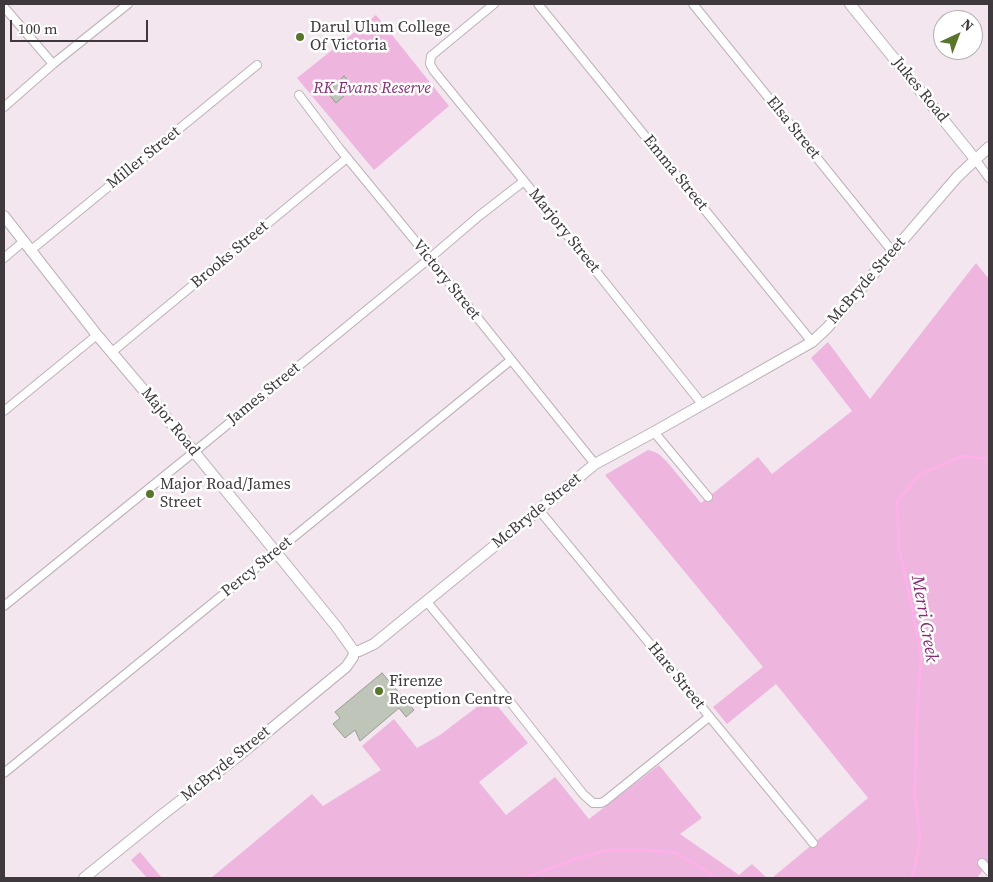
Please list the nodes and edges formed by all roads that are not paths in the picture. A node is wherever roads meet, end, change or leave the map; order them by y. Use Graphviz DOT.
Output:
graph roads {
  1 [pos="128,4"];
  2 [pos="494,4"];
  3 [pos="538,4"];
  4 [pos="693,4"];
  5 [pos="850,4"];
  6 [pos="4,7"];
  7 [pos="53,64"];
  8 [pos="257,65"];
  9 [pos="299,95"];
  10 [pos="4,107"];
  11 [pos="989,147"];
  12 [pos="348,158"];
  13 [pos="975,159"];
  14 [pos="989,178"];
  15 [pos="524,182"];
  16 [pos="4,216"];
  17 [pos="24,241"];
  18 [pos="30,250"];
  19 [pos="892,252"];
  20 [pos="4,258"];
  21 [pos="430,258"];
  22 [pos="97,335"];
  23 [pos="812,342"];
  24 [pos="112,352"];
  25 [pos="511,360"];
  26 [pos="702,404"];
  27 [pos="4,411"];
  28 [pos="654,432"];
  29 [pos="194,452"];
  30 [pos="595,464"];
  31 [pos="708,498"];
  32 [pos="539,510"];
  33 [pos="276,552"];
  34 [pos="427,602"];
  35 [pos="4,606"];
  36 [pos="354,651"];
  37 [pos="709,717"];
  38 [pos="4,772"];
  39 [pos="813,843"];
  40 [pos="982,863"];
  41 [pos="989,871"];
  42 [pos="84,878"];
  1 -- 7 [label="street"];
  2 -- 15 [label="street, Marjory Street"];
  3 -- 23 [label="street, Emma Street"];
  4 -- 19 [label="street, Elsa Street"];
  5 -- 13 [label="street, Jukes Road"];
  6 -- 7 [label="street"];
  7 -- 10 [label="street"];
  8 -- 18 [label="street, Miller Street"];
  9 -- 12 [label="street, Victory Street"];
  11 -- 13 [label="street, McBryde Street"];
  12 -- 21 [label="street, Victory Street"];
  12 -- 24 [label="street, Brooks Street"];
  13 -- 14 [label="street, Jukes Road"];
  13 -- 19 [label="street, McBryde Street"];
  15 -- 21 [label="street, James Street"];
  15 -- 26 [label="street, Marjory Street"];
  16 -- 17 [label="street, Major Road"];
  17 -- 18 [label="street, Major Road"];
  17 -- 20 [label="street"];
  18 -- 22 [label="street, Major Road"];
  19 -- 23 [label="street, McBryde Street"];
  21 -- 25 [label="street, Victory Street"];
  21 -- 29 [label="street, James Street"];
  22 -- 24 [label="street, Major Road"];
  22 -- 27 [label="street"];
  23 -- 26 [label="street, McBryde Street"];
  24 -- 29 [label="street, Major Road"];
  25 -- 30 [label="street, Victory Street"];
  25 -- 33 [label="street, Percy Street"];
  26 -- 28 [label="street, McBryde Street"];
  28 -- 30 [label="street, McBryde Street"];
  28 -- 31 [label="street"];
  29 -- 33 [label="street, Major Road"];
  29 -- 35 [label="street, James Street"];
  30 -- 32 [label="street, McBryde Street"];
  32 -- 34 [label="street, McBryde Street"];
  32 -- 37 [label="street, Hare Street"];
  33 -- 36 [label="street, Major Road"];
  33 -- 38 [label="street, Percy Street"];
  34 -- 36 [label="street, McBryde Street"];
  34 -- 37 [label="street"];
  36 -- 42 [label="street, McBryde Street"];
  37 -- 39 [label="street, Hare Street"];
  40 -- 41 [label="street"];
}
